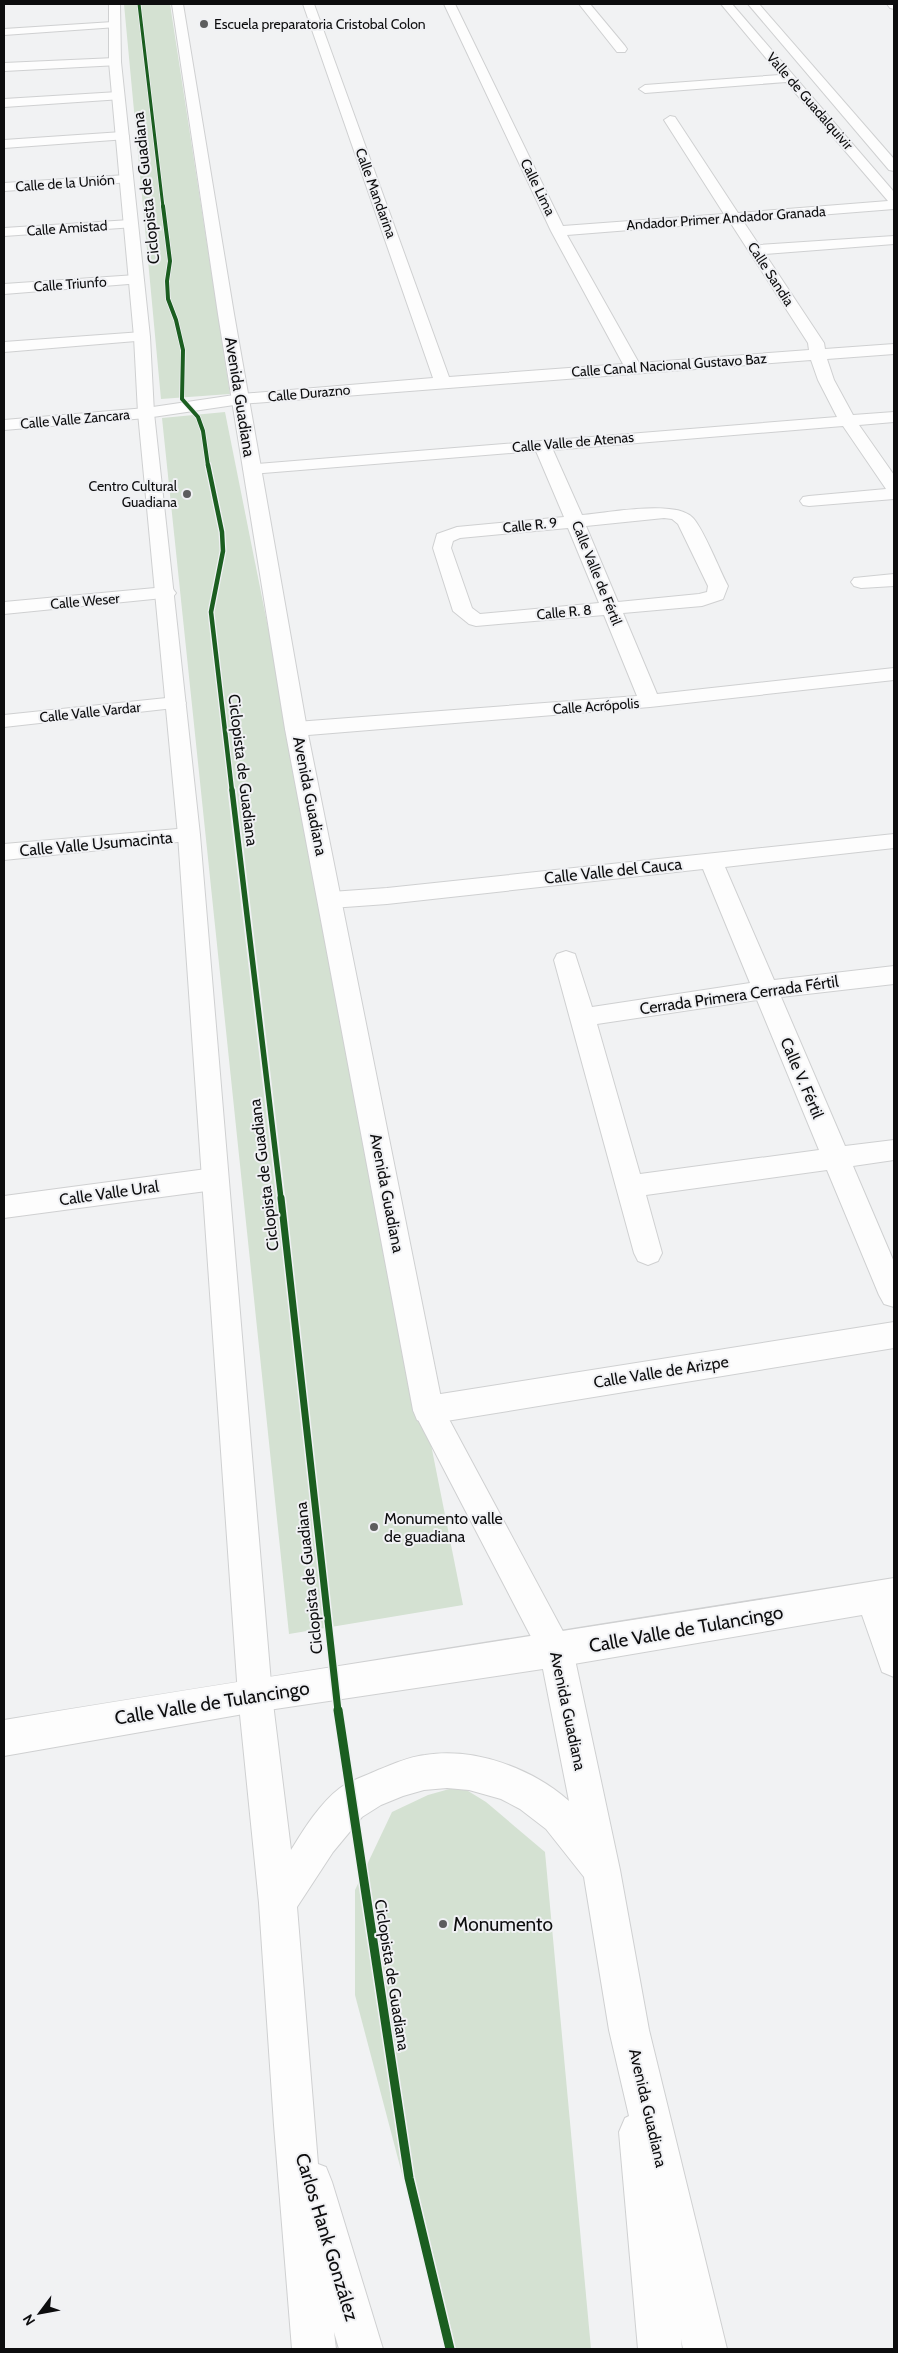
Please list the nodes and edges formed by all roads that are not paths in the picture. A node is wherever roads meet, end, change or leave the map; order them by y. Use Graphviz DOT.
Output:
graph roads {
  1 [pos="177,4"];
  2 [pos="308,4"];
  3 [pos="449,4"];
  4 [pos="584,4"];
  5 [pos="726,4"];
  6 [pos="753,4"];
  7 [pos="114,15"];
  8 [pos="4,32"];
  9 [pos="621,49"];
  10 [pos="115,62"];
  11 [pos="4,67"];
  12 [pos="791,78"];
  13 [pos="646,89"];
  14 [pos="118,96"];
  15 [pos="4,103"];
  16 [pos="670,120"];
  17 [pos="122,136"];
  18 [pos="4,144"];
  19 [pos="894,167"];
  20 [pos="126,179"];
  21 [pos="4,187"];
  22 [pos="894,200"];
  23 [pos="894,205"];
  24 [pos="735,218"];
  25 [pos="130,224"];
  26 [pos="558,231"];
  27 [pos="4,232"];
  28 [pos="894,240"];
  29 [pos="754,250"];
  30 [pos="136,280"];
  31 [pos="4,289"];
  32 [pos="142,337"];
  33 [pos="4,347"];
  34 [pos="894,349"];
  35 [pos="817,355"];
  36 [pos="633,367"];
  37 [pos="443,382"];
  38 [pos="241,399"];
  39 [pos="146,413"];
  40 [pos="894,417"];
  41 [pos="849,421"];
  42 [pos="4,425"];
  43 [pos="542,445"];
  44 [pos="252,469"];
  45 [pos="894,488"];
  46 [pos="894,494"];
  47 [pos="810,501"];
  48 [pos="576,520"];
  49 [pos="893,580"];
  50 [pos="861,582"];
  51 [pos="166,593"];
  52 [pos="716,595"];
  53 [pos="4,608"];
  54 [pos="610,608"];
  55 [pos="471,618"];
  56 [pos="894,674"];
  57 [pos="650,701"];
  58 [pos="176,703"];
  59 [pos="4,721"];
  60 [pos="296,728"];
  61 [pos="189,835"];
  62 [pos="894,841"];
  63 [pos="4,852"];
  64 [pos="711,861"];
  65 [pos="331,900"];
  66 [pos="566,960"];
  67 [pos="894,975"];
  68 [pos="765,990"];
  69 [pos="584,1017"];
  70 [pos="894,1150"];
  71 [pos="835,1157"];
  72 [pos="214,1179"];
  73 [pos="629,1186"];
  74 [pos="4,1207"];
  75 [pos="648,1253"];
  76 [pos="894,1295"];
  77 [pos="894,1335"];
  78 [pos="428,1410"];
  79 [pos="883,1596"];
  80 [pos="556,1650"];
  81 [pos="894,1660"];
  82 [pos="255,1695"];
  83 [pos="4,1738"];
  84 [pos="601,1870"];
  85 [pos="278,1903"];
  86 [pos="630,2030"];
  87 [pos="294,2125"];
  88 [pos="314,2349"];
  89 [pos="361,2349"];
  90 [pos="660,2349"];
  91 [pos="705,2349"];
  1 -- 38 [label="street, Avenida Guadiana"];
  2 -- 37 [label="street, Calle Mandarina"];
  3 -- 26 [label="street, Calle Lima"];
  4 -- 9 [label="street"];
  5 -- 12 [label="street, Valle de Guadalquivir"];
  6 -- 19 [label="street, Valle de Guadalquivir"];
  7 -- 8 [label="street"];
  7 -- 10 [label="street"];
  10 -- 11 [label="street"];
  10 -- 14 [label="street"];
  12 -- 13 [label="street"];
  12 -- 22 [label="street, Valle de Guadalquivir"];
  14 -- 15 [label="street"];
  14 -- 17 [label="street"];
  16 -- 24 [label="street, Calle Sandia"];
  17 -- 18 [label="street"];
  17 -- 20 [label="street"];
  20 -- 21 [label="street, Calle de la Unión"];
  20 -- 25 [label="street"];
  23 -- 24 [label="street, Andador Primer Andador Granada"];
  24 -- 26 [label="street, Andador Primer Andador Granada"];
  24 -- 29 [label="street, Calle Sandia"];
  25 -- 27 [label="street, Calle Amistad"];
  25 -- 30 [label="street"];
  26 -- 36 [label="street, Calle Lima"];
  28 -- 29 [label="street"];
  29 -- 35 [label="street, Calle Sandia"];
  30 -- 31 [label="street, Calle Triunfo"];
  30 -- 32 [label="street"];
  32 -- 33 [label="street"];
  32 -- 39 [label="street"];
  34 -- 35 [label="street, Calle Canal Nacional Gustavo Baz"];
  35 -- 36 [label="street, Calle Canal Nacional Gustavo Baz"];
  35 -- 41 [label="street, Calle Sandia"];
  36 -- 37 [label="street, Calle Canal Nacional Gustavo Baz"];
  37 -- 38 [label="street, Calle Durazno"];
  38 -- 39 [label="street, Calle Durazno"];
  38 -- 44 [label="street, Avenida Guadiana"];
  39 -- 42 [label="street, Calle Valle Zancara"];
  39 -- 51 [label="street"];
  40 -- 41 [label="street, Calle Valle de Atenas"];
  41 -- 43 [label="street, Calle Valle de Atenas"];
  41 -- 45 [label="street, Calle Sandia"];
  43 -- 44 [label="street, Calle Valle de Atenas"];
  43 -- 48 [label="street, Calle Valle de Fértil"];
  44 -- 60 [label="street, Avenida Guadiana"];
  46 -- 47 [label="street"];
  48 -- 52 [label="street, Calle R. 9"];
  48 -- 54 [label="street, Calle Valle de Fértil"];
  48 -- 55 [label="street, Calle R. 9"];
  49 -- 50 [label="street"];
  51 -- 53 [label="street, Calle Weser"];
  51 -- 58 [label="street"];
  52 -- 54 [label="street, Calle R. 8"];
  54 -- 55 [label="street, Calle R. 8"];
  54 -- 57 [label="street, Calle Valle de Fértil"];
  56 -- 57 [label="street, Calle Acrópolis"];
  57 -- 60 [label="street, Calle Acrópolis"];
  58 -- 59 [label="street, Calle Valle Vardar"];
  58 -- 61 [label="street"];
  60 -- 65 [label="street, Avenida Guadiana"];
  61 -- 63 [label="street, Calle Valle Usumacinta"];
  61 -- 72 [label="street"];
  62 -- 64 [label="street, Calle Valle del Cauca"];
  64 -- 65 [label="street, Calle Valle del Cauca"];
  64 -- 68 [label="street, Calle V. Fértil"];
  65 -- 78 [label="street, Avenida Guadiana"];
  66 -- 69 [label="street"];
  67 -- 68 [label="street, Cerrada Primera Cerrada Fértil"];
  68 -- 69 [label="street, Cerrada Primera Cerrada Fértil"];
  68 -- 71 [label="street, Calle V. Fértil"];
  69 -- 73 [label="street"];
  70 -- 71 [label="street"];
  71 -- 73 [label="street"];
  71 -- 76 [label="street, Calle V. Fértil"];
  72 -- 74 [label="street, Calle Valle Ural"];
  72 -- 82 [label="street"];
  73 -- 75 [label="street"];
  77 -- 78 [label="street, Calle Valle de Arizpe"];
  78 -- 80 [label="street, Avenida Guadiana"];
  79 -- 80 [label="street, Calle Valle de Tulancingo"];
  79 -- 81 [label="street"];
  80 -- 82 [label="street, Calle Valle de Tulancingo"];
  80 -- 84 [label="street, Avenida Guadiana"];
  82 -- 83 [label="street, Calle Valle de Tulancingo"];
  82 -- 85 [label="street"];
  84 -- 85 [label="street"];
  84 -- 86 [label="street, Avenida Guadiana"];
  85 -- 87 [label="street"];
  86 -- 90 [label="street"];
  86 -- 91 [label="street, Avenida Guadiana"];
  87 -- 88 [label="street"];
  87 -- 89 [label="street, Carlos Hank González"];
}
